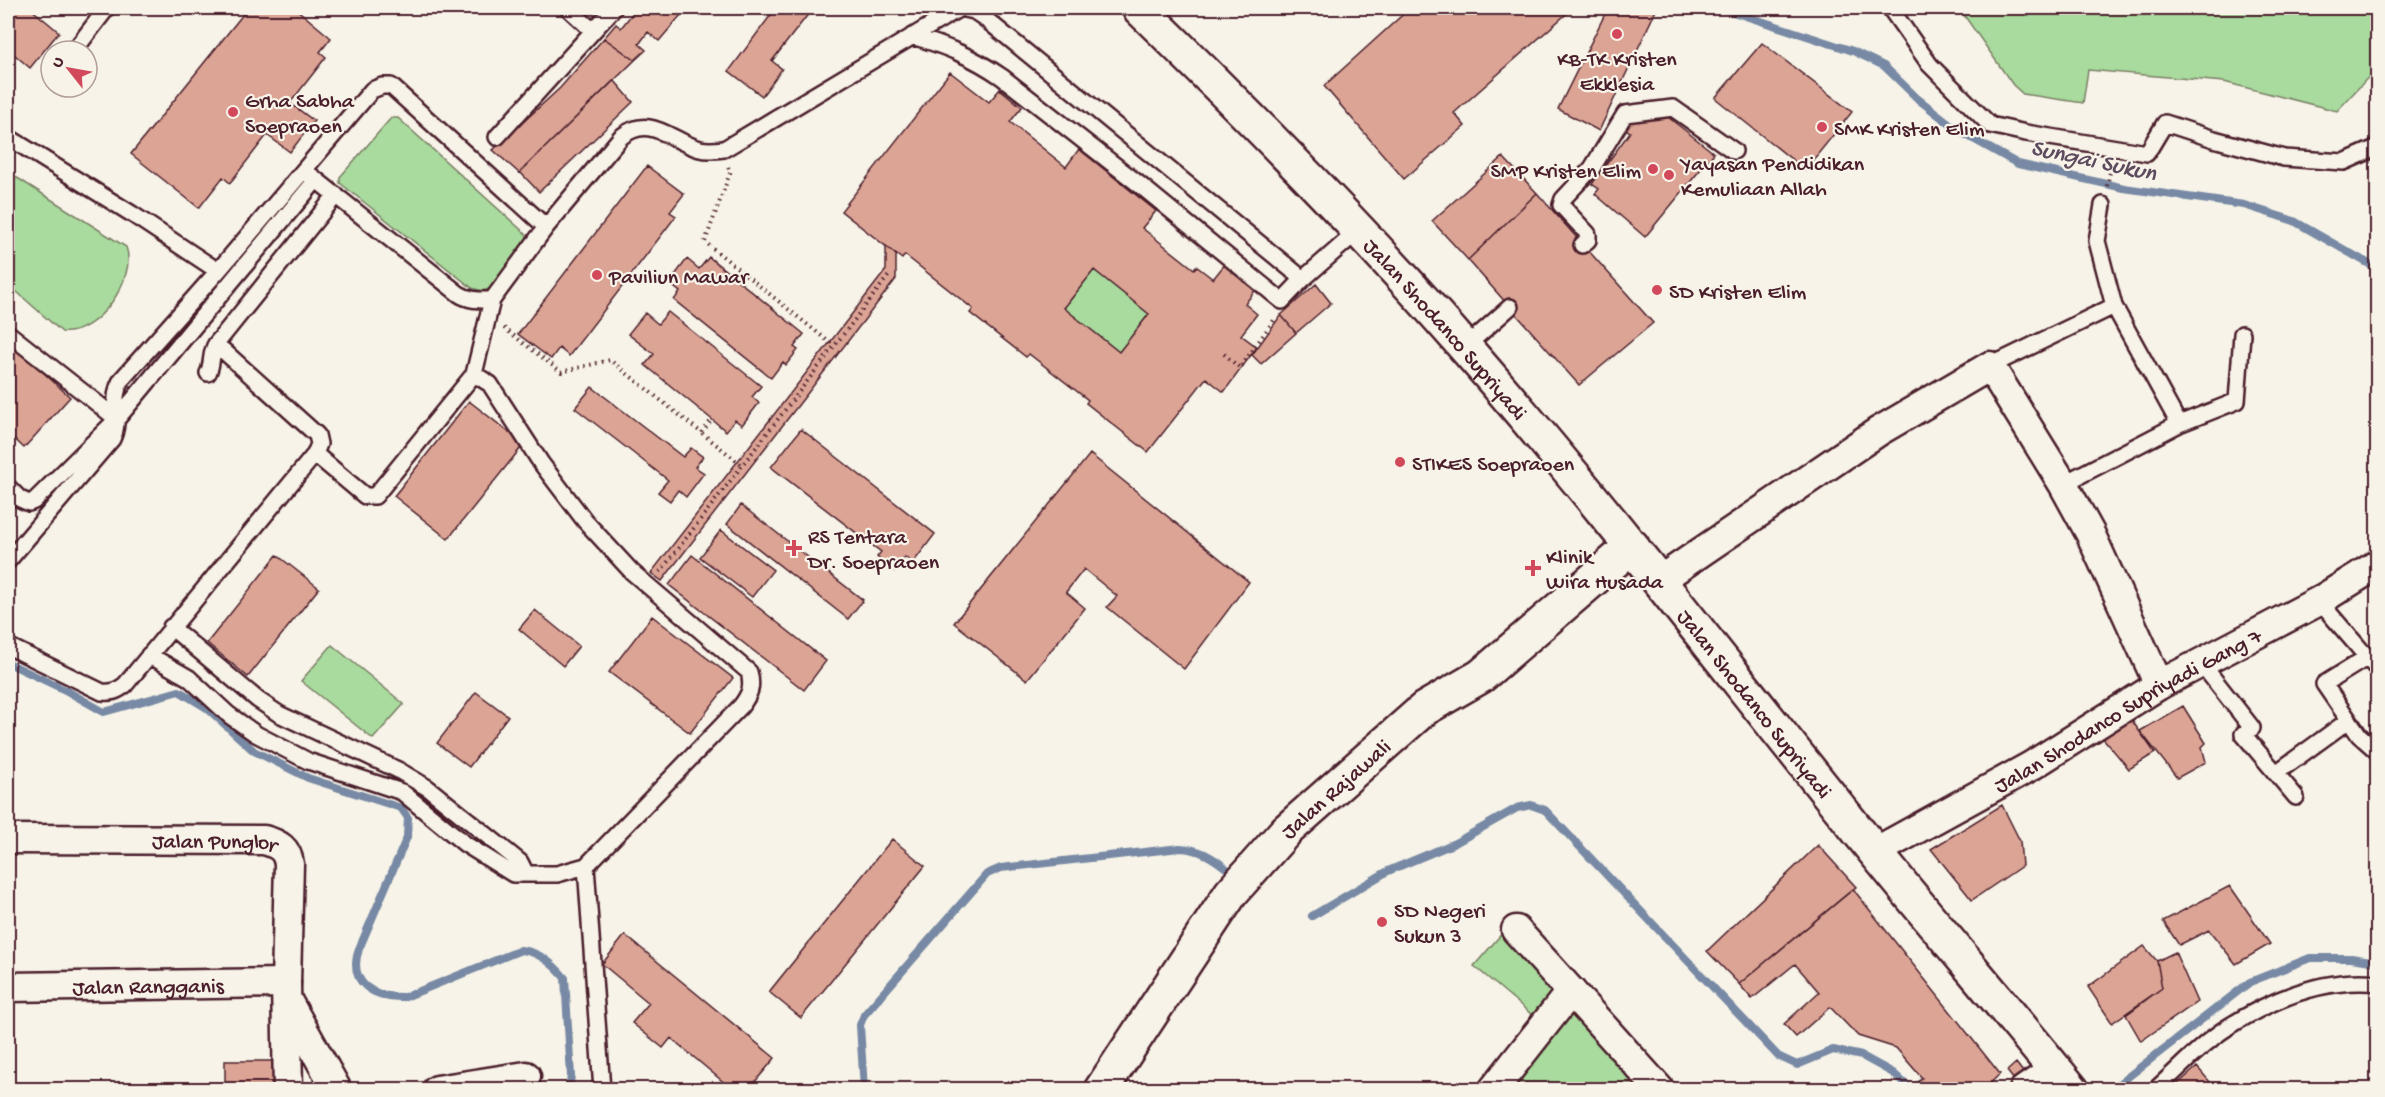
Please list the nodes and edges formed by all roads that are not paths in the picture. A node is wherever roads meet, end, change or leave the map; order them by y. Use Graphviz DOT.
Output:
graph roads {
  1 [pos="107,8"];
  2 [pos="568,8"];
  3 [pos="614,8"];
  4 [pos="1139,8"];
  5 [pos="1890,8"];
  6 [pos="593,31"];
  7 [pos="912,36"];
  8 [pos="83,39"];
  9 [pos="8,137"];
  10 [pos="497,137"];
  11 [pos="2378,147"];
  12 [pos="1734,151"];
  13 [pos="304,170"];
  14 [pos="316,180"];
  15 [pos="336,195"];
  16 [pos="2103,205"];
  17 [pos="546,227"];
  18 [pos="1359,230"];
  19 [pos="1582,245"];
  20 [pos="218,271"];
  21 [pos="1303,279"];
  22 [pos="492,300"];
  23 [pos="2114,306"];
  24 [pos="1510,307"];
  25 [pos="8,333"];
  26 [pos="2242,334"];
  27 [pos="216,344"];
  28 [pos="1465,346"];
  29 [pos="1990,366"];
  30 [pos="208,373"];
  31 [pos="474,374"];
  32 [pos="117,419"];
  33 [pos="2178,424"];
  34 [pos="315,454"];
  35 [pos="2063,484"];
  36 [pos="8,487"];
  37 [pos="1632,546"];
  38 [pos="8,561"];
  39 [pos="2378,564"];
  40 [pos="1660,580"];
  41 [pos="2319,601"];
  42 [pos="171,627"];
  43 [pos="8,646"];
  44 [pos="149,655"];
  45 [pos="2366,658"];
  46 [pos="2201,663"];
  47 [pos="2378,670"];
  48 [pos="2159,684"];
  49 [pos="2349,720"];
  50 [pos="2378,752"];
  51 [pos="2276,773"];
  52 [pos="2296,797"];
  53 [pos="8,839"];
  54 [pos="1875,852"];
  55 [pos="586,866"];
  56 [pos="526,874"];
  57 [pos="1516,930"];
  58 [pos="2378,983"];
  59 [pos="8,987"];
  60 [pos="287,991"];
  61 [pos="1571,991"];
  62 [pos="526,1076"];
  63 [pos="2066,1082"];
  64 [pos="288,1089"];
  65 [pos="337,1089"];
  66 [pos="437,1089"];
  67 [pos="602,1089"];
  68 [pos="1101,1089"];
  69 [pos="1493,1089"];
  70 [pos="1660,1089"];
  71 [pos="2024,1089"];
  72 [pos="2155,1089"];
  1 -- 8 [label="lane"];
  2 -- 6 [label="lane"];
  3 -- 6 [label="lane"];
  4 -- 18 [label="main road, Jalan Shodanco Supriyadi"];
  5 -- 11 [label="lane"];
  6 -- 10 [label="lane"];
  7 -- 17 [label="lane"];
  7 -- 21 [label="lane"];
  7 -- 21 [label="lane"];
  9 -- 20 [label="lane"];
  12 -- 19 [label="lane"];
  13 -- 14 [label="lane"];
  13 -- 17 [label="lane"];
  13 -- 20 [label="lane"];
  14 -- 15 [label="lane"];
  14 -- 32 [label="lane"];
  15 -- 22 [label="lane"];
  15 -- 27 [label="lane"];
  16 -- 23 [label="lane"];
  17 -- 22 [label="lane"];
  18 -- 21 [label="lane"];
  18 -- 28 [label="main road, Jalan Shodanco Supriyadi"];
  20 -- 32 [label="lane"];
  22 -- 31 [label="lane"];
  23 -- 29 [label="lane"];
  23 -- 33 [label="lane"];
  24 -- 28 [label="lane"];
  25 -- 32 [label="lane"];
  26 -- 33 [label="lane"];
  27 -- 30 [label="lane"];
  27 -- 34 [label="lane"];
  28 -- 37 [label="main road, Jalan Shodanco Supriyadi"];
  29 -- 35 [label="street"];
  29 -- 40 [label="street"];
  31 -- 34 [label="lane"];
  31 -- 55 [label="lane"];
  32 -- 36 [label="lane"];
  32 -- 38 [label="lane"];
  33 -- 35 [label="lane"];
  34 -- 42 [label="lane"];
  35 -- 48 [label="street"];
  37 -- 40 [label="main road, Jalan Shodanco Supriyadi"];
  37 -- 68 [label="main road, Jalan Rajawali"];
  39 -- 41 [label="street, Jalan Shodanco Supriyadi Gang 7"];
  40 -- 54 [label="main road, Jalan Shodanco Supriyadi"];
  41 -- 45 [label="lane"];
  41 -- 46 [label="street, Jalan Shodanco Supriyadi Gang 7"];
  42 -- 44 [label="lane"];
  42 -- 56 [label="lane"];
  43 -- 44 [label="lane"];
  44 -- 56 [label="lane"];
  45 -- 47 [label="lane"];
  45 -- 49 [label="lane"];
  46 -- 48 [label="street, Jalan Shodanco Supriyadi Gang 7"];
  46 -- 51 [label="lane"];
  48 -- 54 [label="street, Jalan Shodanco Supriyadi Gang 7"];
  49 -- 50 [label="lane"];
  49 -- 51 [label="lane"];
  51 -- 52 [label="lane"];
  53 -- 60 [label="street, Jalan Punglor"];
  54 -- 63 [label="main road, Jalan Shodanco Supriyadi"];
  55 -- 56 [label="lane"];
  55 -- 67 [label="lane"];
  57 -- 61 [label="street"];
  58 -- 72 [label="lane"];
  59 -- 60 [label="street, Jalan Rangganis"];
  60 -- 64 [label="street, Jalan Punglor"];
  60 -- 65 [label="street"];
  61 -- 69 [label="street"];
  61 -- 70 [label="street"];
  62 -- 66 [label="street"];
  63 -- 71 [label="street"];
}
